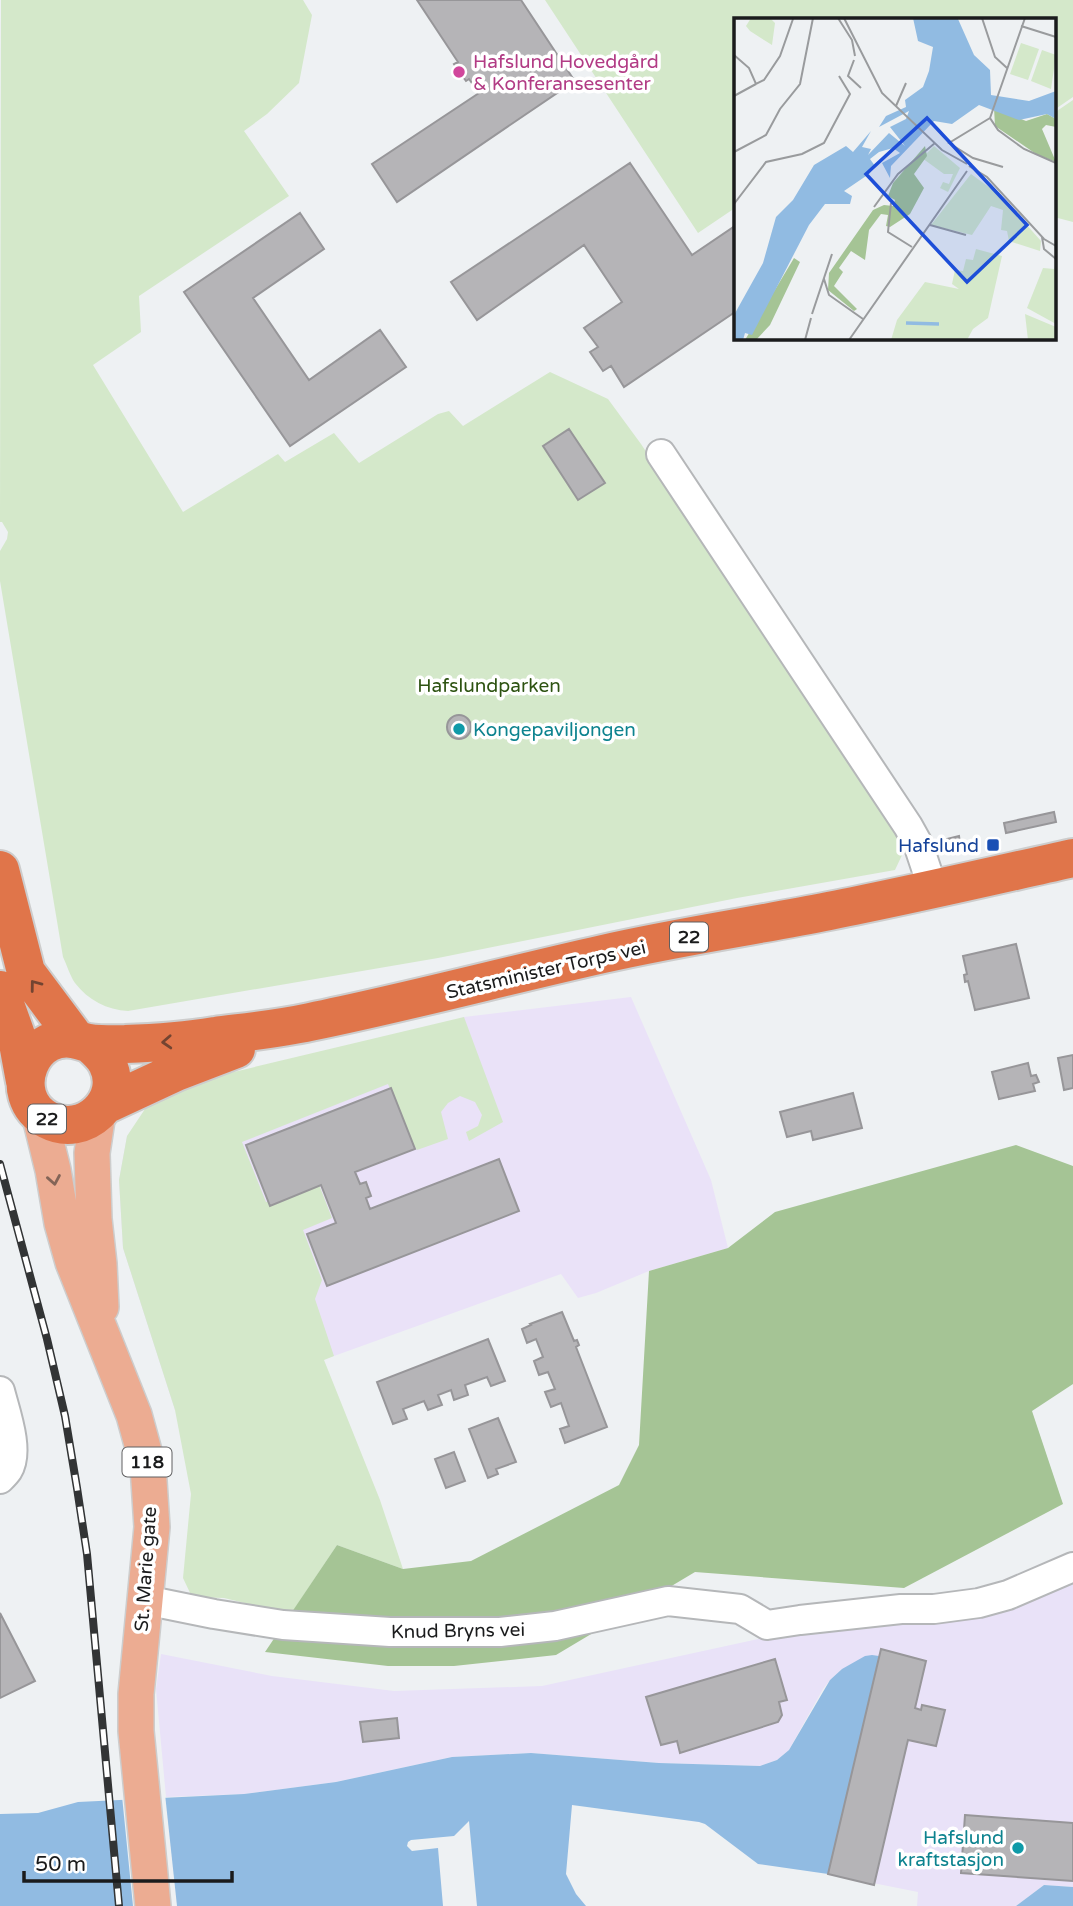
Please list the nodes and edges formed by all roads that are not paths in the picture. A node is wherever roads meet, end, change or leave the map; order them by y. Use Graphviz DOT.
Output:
graph roads {
  1 [pos="661,454"];
  2 [pos="1073,858"];
  3 [pos="0,870"];
  4 [pos="933,889"];
  5 [pos="0,990"];
  6 [pos="307,1023"];
  7 [pos="83,1042"];
  8 [pos="32,1097"];
  9 [pos="102,1109"];
  10 [pos="102,1331"];
  11 [pos="0,1391"];
  12 [pos="0,1479"];
  13 [pos="1073,1567"];
  14 [pos="145,1601"];
  15 [pos="153,1906"];
  1 -- 4 [label="street"];
  2 -- 4 [label="highway, Statsminister Torps vei / 22"];
  7 -- 3 [label="highway, one-way"];
  4 -- 6 [label="highway, Statsminister Torps vei / 22"];
  5 -- 8 [label="highway, 22"];
  6 -- 7 [label="highway, Statsminister Torps vei / 22, one-way"];
  6 -- 9 [label="highway, Statsminister Torps vei / 22"];
  7 -- 8 [label="highway, 22"];
  7 -- 9 [label="highway"];
  8 -- 9 [label="highway, 22"];
  8 -- 10 [label="main road, St. Marie gate / 118, one-way"];
  9 -- 10 [label="main road, St. Marie gate / 118"];
  10 -- 14 [label="main road, St. Marie gate / 118"];
  11 -- 12 [label="street"];
  13 -- 14 [label="street, Knud Bryns vei"];
  14 -- 15 [label="main road, St. Marie gate / 118"];
}
